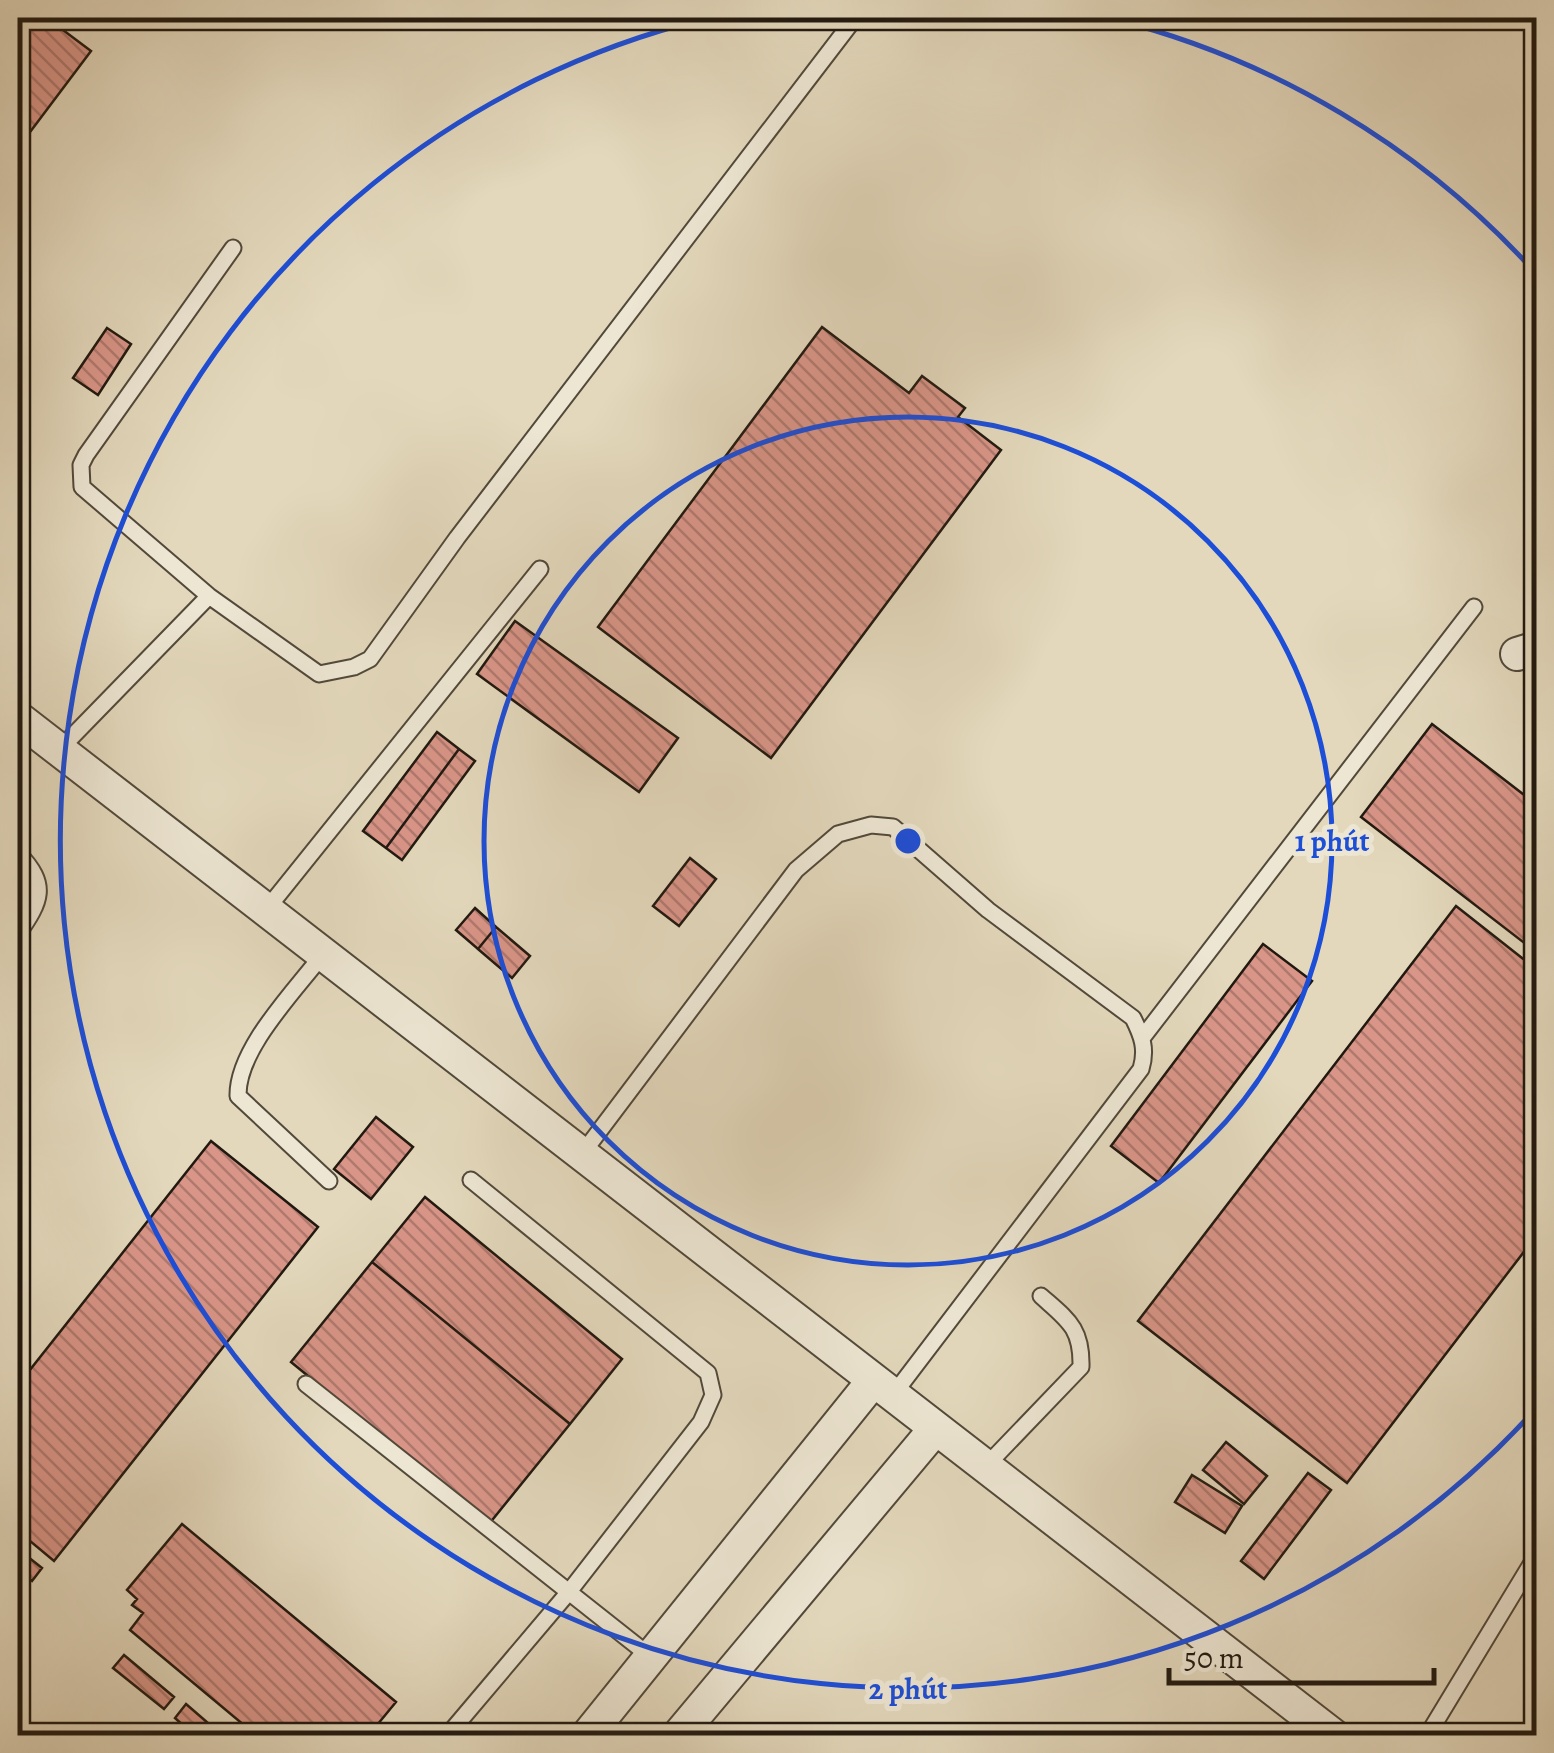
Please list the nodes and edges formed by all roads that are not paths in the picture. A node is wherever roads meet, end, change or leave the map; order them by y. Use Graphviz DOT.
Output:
graph roads {
  1 [pos="854,18"];
  2 [pos="234,248"];
  3 [pos="540,569"];
  4 [pos="209,596"];
  5 [pos="1474,607"];
  6 [pos="18,718"];
  7 [pos="59,750"];
  8 [pos="18,853"];
  9 [pos="266,910"];
  10 [pos="18,934"];
  11 [pos="322,954"];
  12 [pos="1142,1037"];
  13 [pos="582,1154"];
  14 [pos="471,1180"];
  15 [pos="329,1181"];
  16 [pos="1041,1296"];
  17 [pos="306,1384"];
  18 [pos="883,1388"];
  19 [pos="935,1428"];
  20 [pos="985,1467"];
  21 [pos="1536,1556"];
  22 [pos="568,1593"];
  23 [pos="651,1657"];
  24 [pos="447,1736"];
  25 [pos="587,1736"];
  26 [pos="678,1736"];
  27 [pos="1334,1736"];
  28 [pos="1427,1736"];
  1 -- 4 [label="lane"];
  2 -- 4 [label="lane"];
  3 -- 9 [label="lane"];
  4 -- 7 [label="lane"];
  5 -- 12 [label="lane"];
  6 -- 7 [label="street"];
  7 -- 9 [label="street"];
  8 -- 10 [label="lane"];
  9 -- 11 [label="street"];
  11 -- 13 [label="street"];
  11 -- 15 [label="lane"];
  12 -- 13 [label="lane"];
  12 -- 18 [label="lane"];
  13 -- 18 [label="street"];
  14 -- 22 [label="lane"];
  16 -- 20 [label="lane"];
  17 -- 22 [label="lane"];
  18 -- 19 [label="street"];
  18 -- 23 [label="street"];
  19 -- 20 [label="street"];
  19 -- 26 [label="street"];
  20 -- 27 [label="street"];
  21 -- 28 [label="lane"];
  22 -- 23 [label="lane"];
  22 -- 24 [label="lane"];
  23 -- 25 [label="street"];
}
